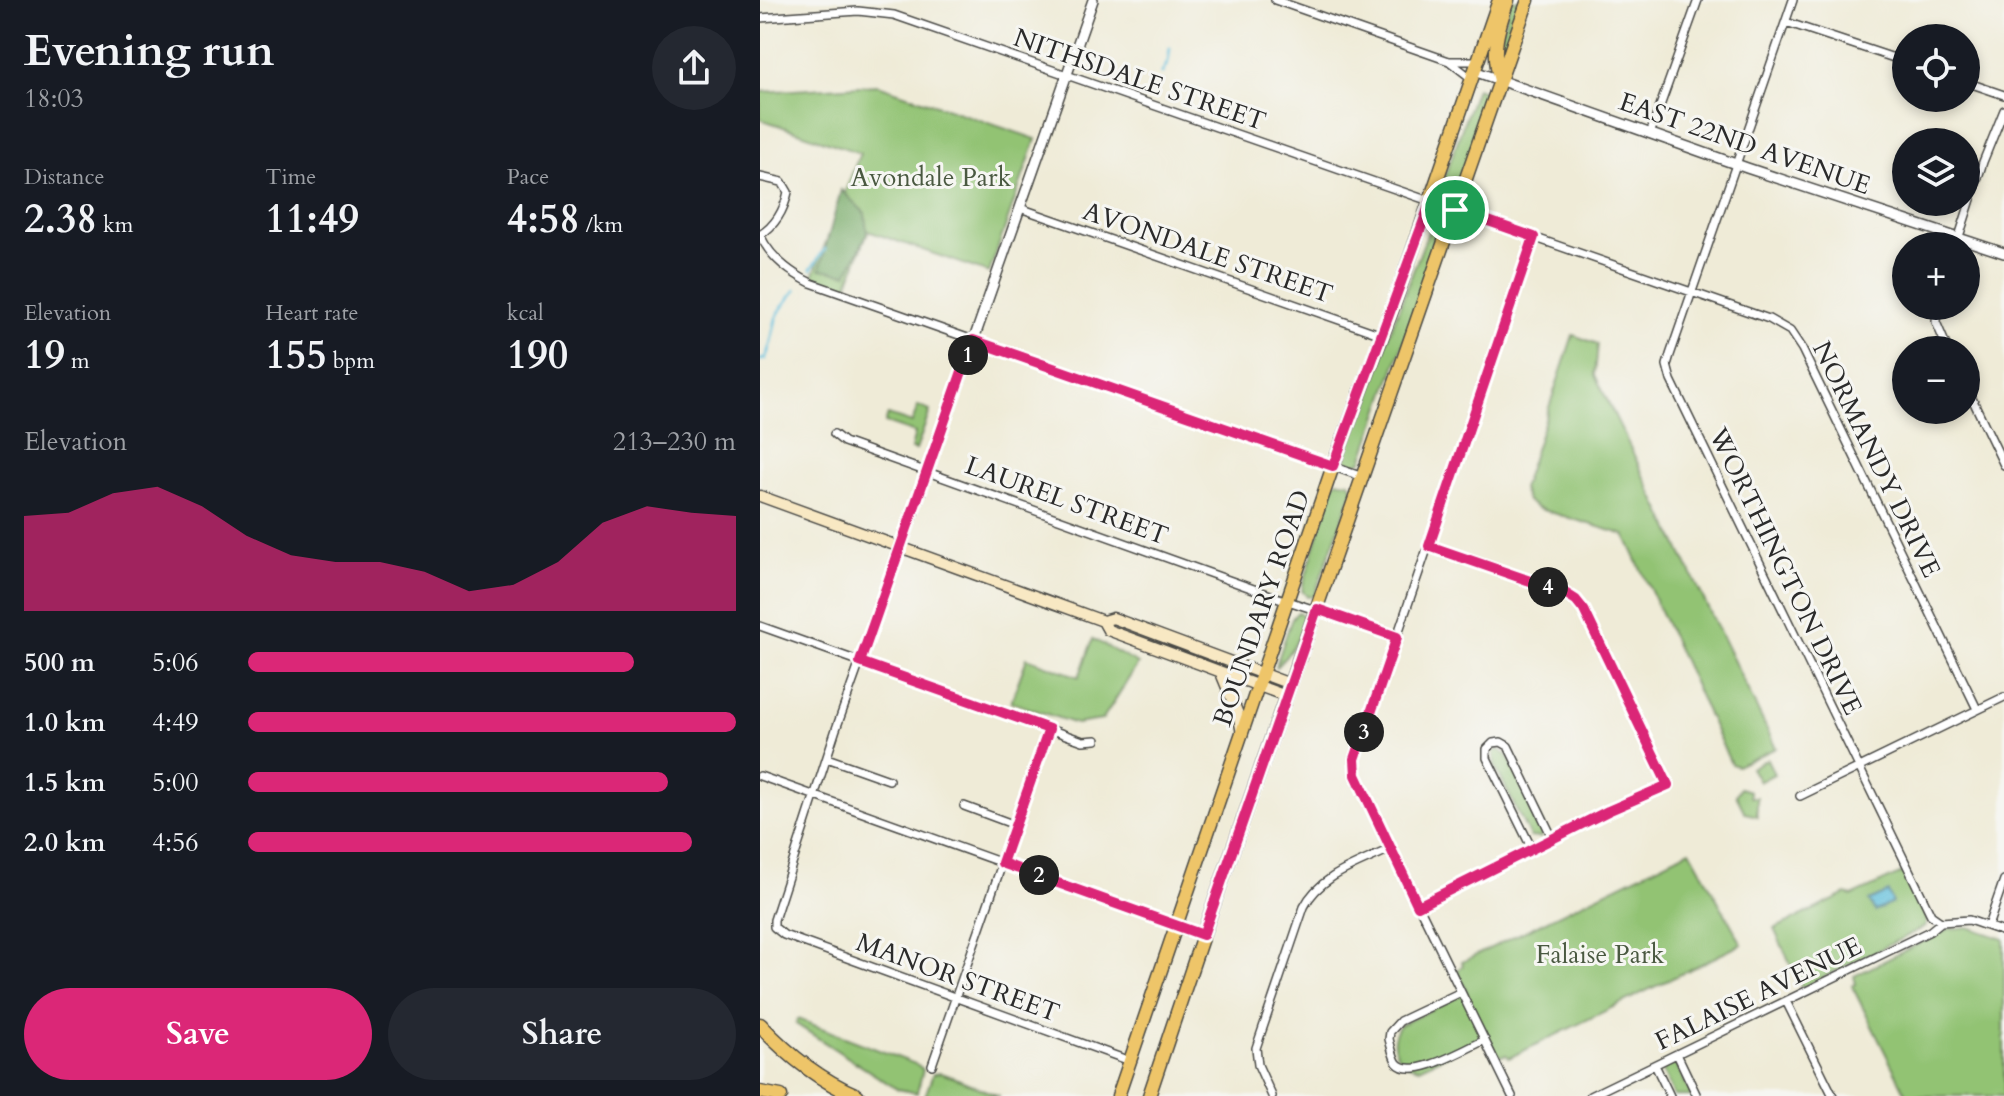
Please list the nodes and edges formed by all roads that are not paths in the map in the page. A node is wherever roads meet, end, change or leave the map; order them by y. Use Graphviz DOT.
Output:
graph roads {
  1 [pos="1093,0"];
  2 [pos="1275,0"];
  3 [pos="1499,0"];
  4 [pos="1508,0"];
  5 [pos="1528,0"];
  6 [pos="1698,0"];
  7 [pos="1793,0"];
  8 [pos="760,18"];
  9 [pos="1786,22"];
  10 [pos="1892,57"];
  11 [pos="1449,61"];
  12 [pos="1474,70"];
  13 [pos="1067,75"];
  14 [pos="1500,80"];
  15 [pos="1980,87"];
  16 [pos="2004,95"];
  17 [pos="2004,110"];
  18 [pos="1650,134"];
  19 [pos="1736,165"];
  20 [pos="760,177"];
  21 [pos="1431,201"];
  22 [pos="1020,208"];
  23 [pos="1455,210"];
  24 [pos="1928,232"];
  25 [pos="1960,232"];
  26 [pos="760,235"];
  27 [pos="1534,237"];
  28 [pos="1980,247"];
  29 [pos="763,252"];
  30 [pos="2004,253"];
  31 [pos="1692,292"];
  32 [pos="1382,335"];
  33 [pos="973,340"];
  34 [pos="1980,415"];
  35 [pos="834,434"];
  36 [pos="2004,465"];
  37 [pos="1333,466"];
  38 [pos="927,472"];
  39 [pos="1363,477"];
  40 [pos="760,496"];
  41 [pos="1429,546"];
  42 [pos="901,547"];
  43 [pos="1288,600"];
  44 [pos="1317,609"];
  45 [pos="1103,621"];
  46 [pos="760,626"];
  47 [pos="1397,637"];
  48 [pos="860,662"];
  49 [pos="1221,673"];
  50 [pos="1260,680"];
  51 [pos="1288,690"];
  52 [pos="2004,697"];
  53 [pos="1977,709"];
  54 [pos="1049,729"];
  55 [pos="1242,733"];
  56 [pos="1096,740"];
  57 [pos="827,758"];
  58 [pos="1859,767"];
  59 [pos="760,776"];
  60 [pos="889,780"];
  61 [pos="814,795"];
  62 [pos="1800,796"];
  63 [pos="964,806"];
  64 [pos="1015,825"];
  65 [pos="1553,839"];
  66 [pos="1390,849"];
  67 [pos="1532,849"];
  68 [pos="1002,863"];
  69 [pos="2004,880"];
  70 [pos="1418,906"];
  71 [pos="1941,922"];
  72 [pos="1176,925"];
  73 [pos="1988,926"];
  74 [pos="2004,932"];
  75 [pos="1203,935"];
  76 [pos="1461,992"];
  77 [pos="956,997"];
  78 [pos="1786,1001"];
  79 [pos="760,1025"];
  80 [pos="1485,1040"];
  81 [pos="1677,1054"];
  82 [pos="1130,1061"];
  83 [pos="932,1065"];
  84 [pos="1655,1065"];
  85 [pos="761,1092"];
  86 [pos="781,1096"];
  87 [pos="857,1096"];
  88 [pos="1118,1096"];
  89 [pos="1149,1096"];
  90 [pos="1272,1096"];
  91 [pos="1512,1096"];
  92 [pos="1590,1096"];
  93 [pos="1670,1096"];
  94 [pos="1697,1096"];
  95 [pos="1833,1096"];
  1 -- 13 [label="street"];
  2 -- 11 [label="street"];
  3 -- 12 [label="main road, BOUNDARY ROAD"];
  4 -- 14 [label="main road"];
  5 -- 14 [label="main road, BOUNDARY ROAD"];
  6 -- 18 [label="street"];
  7 -- 9 [label="street, WORTHINGTON DRIVE"];
  8 -- 13 [label="street, NITHSDALE STREET"];
  9 -- 10 [label="street"];
  9 -- 19 [label="street, WORTHINGTON DRIVE"];
  11 -- 12 [label="street"];
  11 -- 12 [label="street"];
  12 -- 14 [label="street, EAST 22ND AVENUE"];
  12 -- 21 [label="main road, BOUNDARY ROAD"];
  13 -- 21 [label="street, NITHSDALE STREET"];
  13 -- 22 [label="street"];
  14 -- 18 [label="street, EAST 22ND AVENUE"];
  14 -- 23 [label="main road, BOUNDARY ROAD"];
  15 -- 16 [label="street"];
  17 -- 25 [label="street"];
  18 -- 19 [label="street, EAST 22ND AVENUE"];
  19 -- 24 [label="street, EAST 22ND AVENUE"];
  19 -- 31 [label="street, WORTHINGTON DRIVE"];
  20 -- 26 [label="street"];
  21 -- 23 [label="street, NITHSDALE STREET"];
  21 -- 32 [label="main road, BOUNDARY ROAD"];
  22 -- 32 [label="street, AVONDALE STREET"];
  22 -- 33 [label="street"];
  23 -- 27 [label="street, NORMANDY DRIVE"];
  23 -- 39 [label="main road, BOUNDARY ROAD"];
  26 -- 29 [label="street"];
  27 -- 31 [label="street, NORMANDY DRIVE"];
  27 -- 41 [label="street"];
  28 -- 30 [label="street, EAST 22ND AVENUE"];
  29 -- 33 [label="street"];
  31 -- 53 [label="street, NORMANDY DRIVE"];
  31 -- 58 [label="street, WORTHINGTON DRIVE"];
  32 -- 37 [label="main road, BOUNDARY ROAD"];
  33 -- 37 [label="street"];
  33 -- 38 [label="street"];
  34 -- 36 [label="street"];
  35 -- 38 [label="street, LAUREL STREET"];
  37 -- 39 [label="street"];
  37 -- 43 [label="main road, BOUNDARY ROAD"];
  38 -- 42 [label="street"];
  38 -- 43 [label="street, LAUREL STREET"];
  39 -- 44 [label="main road, BOUNDARY ROAD"];
  40 -- 42 [label="main road"];
  41 -- 47 [label="street"];
  41 -- 65 [label="street"];
  42 -- 45 [label="main road"];
  42 -- 48 [label="street"];
  43 -- 44 [label="street, LAUREL STREET"];
  43 -- 50 [label="main road, BOUNDARY ROAD"];
  44 -- 47 [label="street, LAUREL STREET"];
  44 -- 51 [label="main road, BOUNDARY ROAD"];
  45 -- 49 [label="main road"];
  45 -- 50 [label="main road"];
  46 -- 48 [label="street"];
  47 -- 66 [label="street"];
  48 -- 54 [label="street"];
  48 -- 57 [label="street"];
  49 -- 50 [label="main road"];
  49 -- 55 [label="main road"];
  50 -- 51 [label="main road"];
  50 -- 55 [label="main road, BOUNDARY ROAD"];
  51 -- 75 [label="main road, BOUNDARY ROAD"];
  52 -- 53 [label="street"];
  53 -- 58 [label="street"];
  54 -- 56 [label="street"];
  54 -- 64 [label="street"];
  55 -- 72 [label="main road, BOUNDARY ROAD"];
  57 -- 60 [label="street"];
  57 -- 61 [label="street"];
  58 -- 62 [label="street"];
  58 -- 71 [label="street, WORTHINGTON DRIVE"];
  59 -- 61 [label="street"];
  61 -- 68 [label="street"];
  61 -- 77 [label="street, MANOR STREET"];
  63 -- 64 [label="street"];
  64 -- 68 [label="street"];
  65 -- 67 [label="street"];
  65 -- 67 [label="street"];
  66 -- 70 [label="street"];
  66 -- 90 [label="street"];
  67 -- 70 [label="street"];
  68 -- 72 [label="street"];
  68 -- 77 [label="street"];
  69 -- 73 [label="street"];
  70 -- 76 [label="street"];
  71 -- 73 [label="street"];
  71 -- 78 [label="street, FALAISE AVENUE"];
  72 -- 75 [label="street"];
  72 -- 82 [label="main road, BOUNDARY ROAD"];
  73 -- 74 [label="street"];
  75 -- 89 [label="main road, BOUNDARY ROAD"];
  76 -- 80 [label="street"];
  76 -- 80 [label="street"];
  77 -- 82 [label="street, MANOR STREET"];
  77 -- 83 [label="street"];
  78 -- 81 [label="street, FALAISE AVENUE"];
  78 -- 95 [label="street"];
  79 -- 87 [label="highway"];
  80 -- 91 [label="street"];
  81 -- 84 [label="street, FALAISE AVENUE"];
  81 -- 94 [label="street"];
  82 -- 88 [label="main road, BOUNDARY ROAD"];
  84 -- 92 [label="street, FALAISE AVENUE"];
  84 -- 93 [label="street"];
  85 -- 86 [label="main road"];
}
